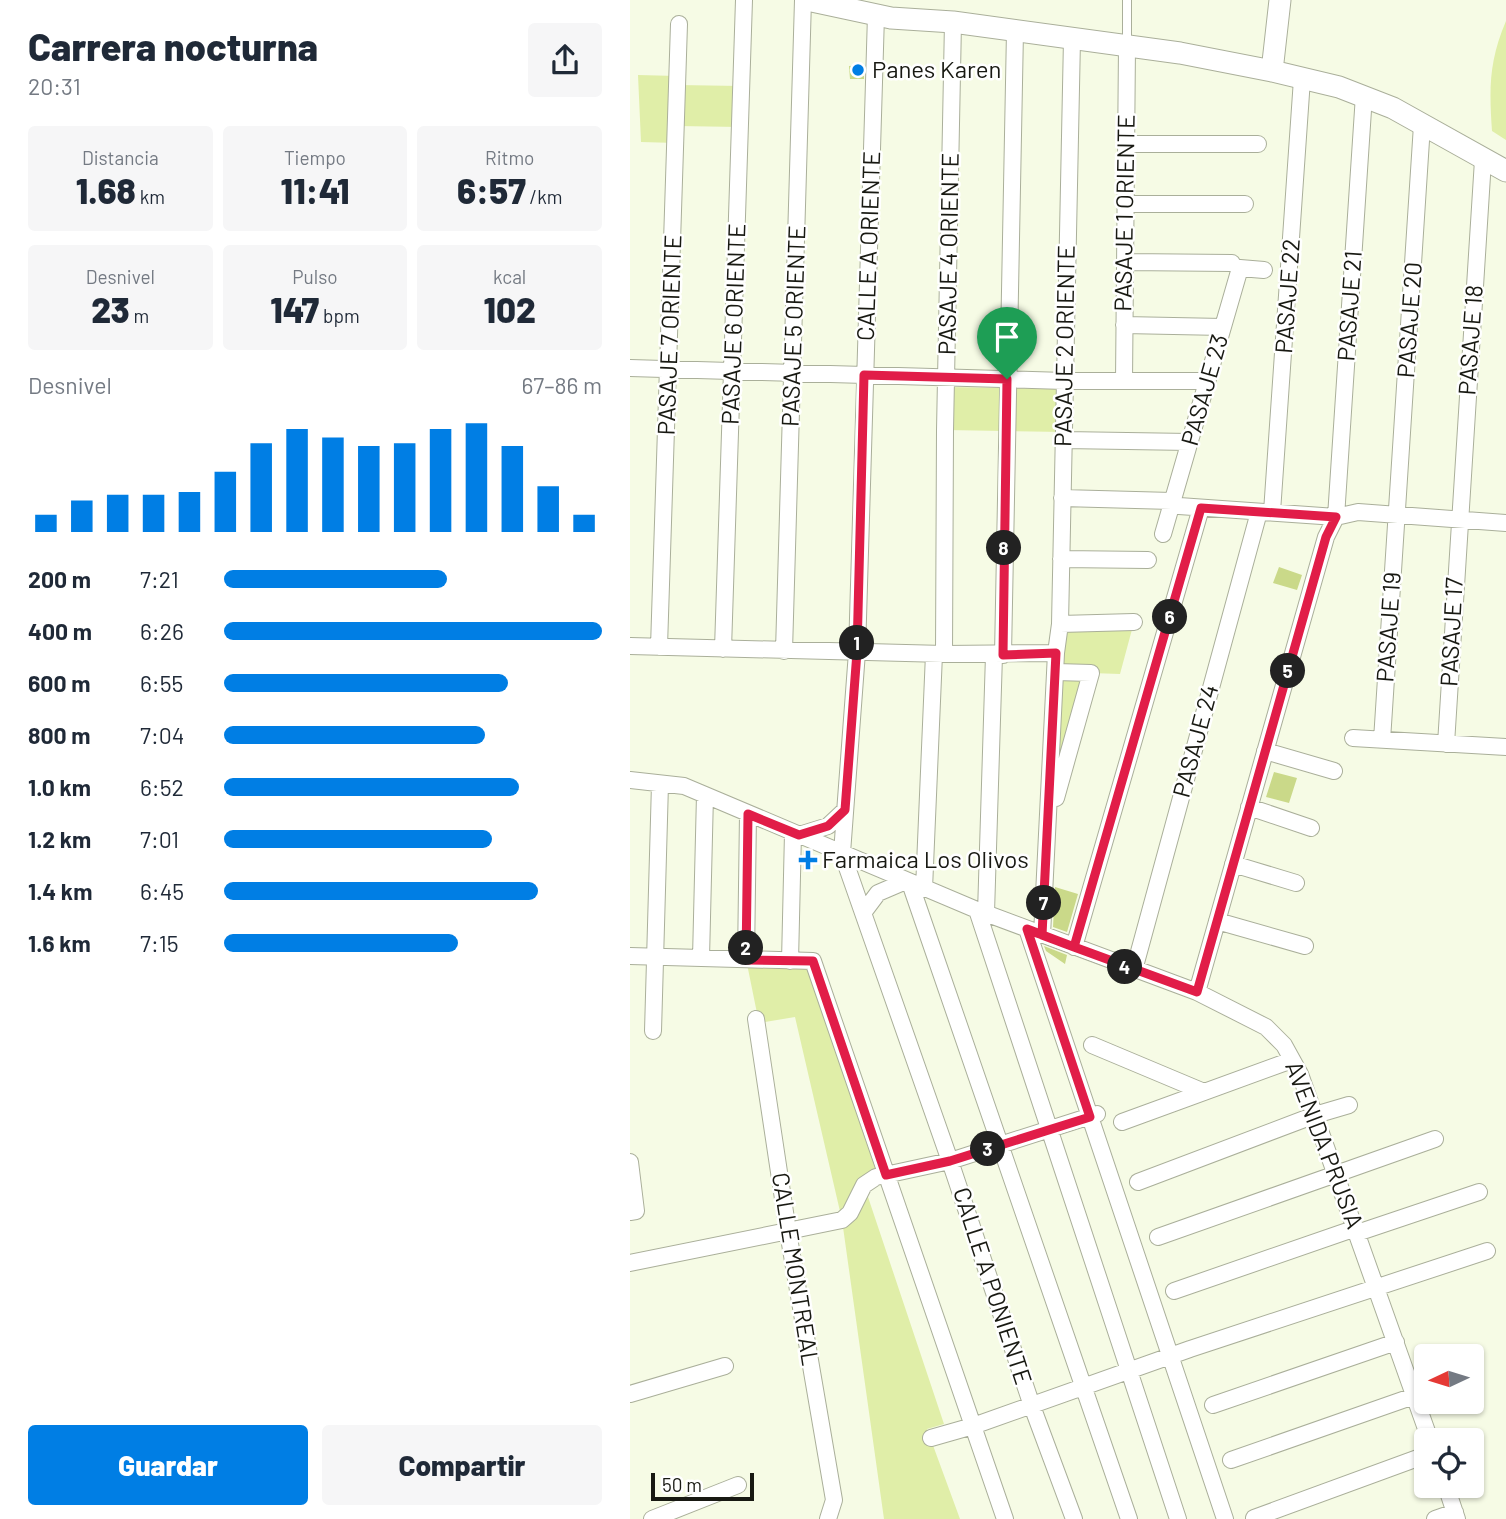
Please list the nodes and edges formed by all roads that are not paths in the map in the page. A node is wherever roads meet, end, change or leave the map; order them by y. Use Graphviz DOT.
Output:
graph roads {
  1 [pos="744,0"];
  2 [pos="805,0"];
  3 [pos="1127,0"];
  4 [pos="1280,0"];
  5 [pos="876,15"];
  6 [pos="953,22"];
  7 [pos="679,24"];
  8 [pos="1015,31"];
  9 [pos="1072,39"];
  10 [pos="1127,46"];
  11 [pos="1272,71"];
  12 [pos="1302,79"];
  13 [pos="1364,95"];
  14 [pos="1422,125"];
  15 [pos="1126,144"];
  16 [pos="1258,144"];
  17 [pos="1483,160"];
  18 [pos="1506,171"];
  19 [pos="1125,204"];
  20 [pos="1245,204"];
  21 [pos="1125,262"];
  22 [pos="1232,262"];
  23 [pos="1264,270"];
  24 [pos="1124,326"];
  25 [pos="1223,327"];
  26 [pos="630,368"];
  27 [pos="669,369"];
  28 [pos="732,371"];
  29 [pos="793,373"];
  30 [pos="864,375"];
  31 [pos="947,378"];
  32 [pos="1007,379"];
  33 [pos="1065,381"];
  34 [pos="1124,381"];
  35 [pos="1207,381"];
  36 [pos="1063,440"];
  37 [pos="1190,442"];
  38 [pos="1062,498"];
  39 [pos="1176,503"];
  40 [pos="1201,508"];
  41 [pos="1266,512"];
  42 [pos="1397,515"];
  43 [pos="1336,517"];
  44 [pos="1459,520"];
  45 [pos="1506,523"];
  46 [pos="1163,534"];
  47 [pos="1061,559"];
  48 [pos="1148,560"];
  49 [pos="1134,622"];
  50 [pos="1060,624"];
  51 [pos="630,646"];
  52 [pos="659,647"];
  53 [pos="723,649"];
  54 [pos="783,651"];
  55 [pos="857,652"];
  56 [pos="1051,653"];
  57 [pos="939,654"];
  58 [pos="999,655"];
  59 [pos="1056,672"];
  60 [pos="1353,738"];
  61 [pos="1382,740"];
  62 [pos="1506,743"];
  63 [pos="1446,744"];
  64 [pos="1265,751"];
  65 [pos="1334,771"];
  66 [pos="630,780"];
  67 [pos="660,784"];
  68 [pos="705,795"];
  69 [pos="1249,807"];
  70 [pos="845,810"];
  71 [pos="748,814"];
  72 [pos="1048,828"];
  73 [pos="1311,828"];
  74 [pos="796,834"];
  75 [pos="842,853"];
  76 [pos="1233,864"];
  77 [pos="1296,883"];
  78 [pos="913,884"];
  79 [pos="982,912"];
  80 [pos="863,913"];
  81 [pos="1217,921"];
  82 [pos="1027,929"];
  83 [pos="1042,935"];
  84 [pos="1305,946"];
  85 [pos="1074,947"];
  86 [pos="630,956"];
  87 [pos="655,957"];
  88 [pos="701,958"];
  89 [pos="746,960"];
  90 [pos="790,961"];
  91 [pos="1134,970"];
  92 [pos="1197,992"];
  93 [pos="756,1019"];
  94 [pos="653,1031"];
  95 [pos="1092,1045"];
  96 [pos="1292,1060"];
  97 [pos="1204,1092"];
  98 [pos="1349,1105"];
  99 [pos="1315,1115"];
  100 [pos="1093,1116"];
  101 [pos="1122,1122"];
  102 [pos="1050,1129"];
  103 [pos="1435,1139"];
  104 [pos="1000,1145"];
  105 [pos="950,1161"];
  106 [pos="630,1162"];
  107 [pos="1336,1174"];
  108 [pos="886,1175"];
  109 [pos="1138,1182"];
  110 [pos="1479,1192"];
  111 [pos="630,1212"];
  112 [pos="1357,1231"];
  113 [pos="788,1232"];
  114 [pos="1157,1237"];
  115 [pos="1487,1251"];
  116 [pos="630,1263"];
  117 [pos="1376,1287"];
  118 [pos="1174,1291"];
  119 [pos="1396,1342"];
  120 [pos="1170,1356"];
  121 [pos="724,1366"];
  122 [pos="1129,1371"];
  123 [pos="1083,1387"];
  124 [pos="630,1394"];
  125 [pos="1414,1396"];
  126 [pos="1213,1405"];
  127 [pos="1032,1406"];
  128 [pos="973,1426"];
  129 [pos="931,1438"];
  130 [pos="1414,1459"];
  131 [pos="1231,1460"];
  132 [pos="738,1485"];
  133 [pos="1450,1498"];
  134 [pos="1456,1516"];
  135 [pos="1254,1518"];
  136 [pos="652,1519"];
  137 [pos="828,1519"];
  138 [pos="1005,1519"];
  139 [pos="1074,1519"];
  140 [pos="1129,1519"];
  141 [pos="1178,1519"];
  142 [pos="1225,1519"];
  143 [pos="1435,1519"];
  1 -- 28 [label="street, PASAJE 6 ORIENTE"];
  2 -- 5 [label="street"];
  2 -- 29 [label="street, PASAJE 5 ORIENTE"];
  3 -- 10 [label="lane"];
  4 -- 11 [label="street"];
  5 -- 6 [label="street"];
  5 -- 30 [label="street, CALLE A ORIENTE"];
  6 -- 8 [label="street"];
  6 -- 31 [label="street, PASAJE 4 ORIENTE"];
  7 -- 27 [label="street, PASAJE 7 ORIENTE"];
  8 -- 9 [label="street"];
  8 -- 32 [label="street"];
  9 -- 10 [label="street"];
  9 -- 33 [label="street, PASAJE 2 ORIENTE"];
  10 -- 11 [label="street"];
  10 -- 15 [label="street, PASAJE 1 ORIENTE"];
  11 -- 12 [label="street"];
  12 -- 13 [label="street"];
  12 -- 41 [label="street, PASAJE 22"];
  13 -- 14 [label="street"];
  13 -- 43 [label="street, PASAJE 21"];
  14 -- 17 [label="street"];
  14 -- 42 [label="street, PASAJE 20"];
  15 -- 16 [label="street"];
  15 -- 19 [label="street, PASAJE 1 ORIENTE"];
  17 -- 18 [label="street"];
  17 -- 44 [label="street, PASAJE 18"];
  19 -- 20 [label="street"];
  19 -- 21 [label="street, PASAJE 1 ORIENTE"];
  21 -- 22 [label="street"];
  21 -- 24 [label="street, PASAJE 1 ORIENTE"];
  23 -- 25 [label="street, PASAJE 23"];
  24 -- 25 [label="street"];
  24 -- 34 [label="street, PASAJE 1 ORIENTE"];
  25 -- 35 [label="street, PASAJE 23"];
  26 -- 27 [label="street"];
  27 -- 28 [label="street"];
  27 -- 52 [label="street, PASAJE 7 ORIENTE"];
  28 -- 29 [label="street"];
  28 -- 53 [label="street, PASAJE 6 ORIENTE"];
  29 -- 30 [label="street"];
  29 -- 54 [label="street, PASAJE 5 ORIENTE"];
  30 -- 31 [label="street"];
  30 -- 55 [label="street, CALLE A ORIENTE"];
  31 -- 32 [label="street"];
  31 -- 57 [label="street, PASAJE 4 ORIENTE"];
  32 -- 33 [label="street"];
  32 -- 58 [label="street"];
  33 -- 34 [label="street"];
  33 -- 36 [label="street, PASAJE 2 ORIENTE"];
  34 -- 35 [label="street"];
  35 -- 37 [label="street, PASAJE 23"];
  36 -- 37 [label="street"];
  36 -- 38 [label="street, PASAJE 2 ORIENTE"];
  37 -- 39 [label="street, PASAJE 23"];
  38 -- 39 [label="street"];
  38 -- 47 [label="street, PASAJE 2 ORIENTE"];
  39 -- 40 [label="street"];
  39 -- 46 [label="street, PASAJE 23"];
  40 -- 41 [label="street"];
  40 -- 85 [label="street"];
  41 -- 43 [label="street"];
  41 -- 91 [label="street, PASAJE 24"];
  42 -- 43 [label="street"];
  42 -- 44 [label="street"];
  42 -- 61 [label="street, PASAJE 19"];
  43 -- 64 [label="street, PASAJE 21"];
  44 -- 45 [label="street"];
  44 -- 63 [label="street, PASAJE 17"];
  47 -- 48 [label="street"];
  47 -- 50 [label="street, PASAJE 2 ORIENTE"];
  49 -- 50 [label="street"];
  50 -- 56 [label="street, PASAJE 2 ORIENTE"];
  51 -- 52 [label="street"];
  52 -- 53 [label="street"];
  53 -- 54 [label="street"];
  54 -- 55 [label="street"];
  55 -- 57 [label="street"];
  55 -- 70 [label="street, CALLE A ORIENTE"];
  56 -- 58 [label="street"];
  56 -- 59 [label="street, PASAJE 2 ORIENTE"];
  57 -- 58 [label="street"];
  57 -- 78 [label="street, PASAJE 4 ORIENTE"];
  58 -- 79 [label="street"];
  59 -- 72 [label="street, PASAJE 2 ORIENTE"];
  59 -- 72 [label="street"];
  60 -- 61 [label="street"];
  61 -- 63 [label="street"];
  62 -- 63 [label="street"];
  64 -- 65 [label="street"];
  64 -- 69 [label="street, PASAJE 21"];
  66 -- 67 [label="street, AVENIDA PRUSIA"];
  67 -- 68 [label="street, AVENIDA PRUSIA"];
  67 -- 87 [label="street"];
  68 -- 71 [label="street, AVENIDA PRUSIA"];
  68 -- 88 [label="street"];
  69 -- 73 [label="street"];
  69 -- 76 [label="street, PASAJE 21"];
  70 -- 74 [label="street"];
  70 -- 75 [label="street, CALLE A ORIENTE"];
  71 -- 74 [label="street, AVENIDA PRUSIA"];
  71 -- 89 [label="street"];
  72 -- 83 [label="street, PASAJE 2 ORIENTE"];
  74 -- 75 [label="street, AVENIDA PRUSIA"];
  74 -- 90 [label="street"];
  75 -- 78 [label="street, AVENIDA PRUSIA"];
  75 -- 80 [label="street, CALLE A PONIENTE"];
  76 -- 77 [label="street"];
  76 -- 81 [label="street, PASAJE 21"];
  78 -- 79 [label="street, AVENIDA PRUSIA"];
  78 -- 80 [label="street"];
  78 -- 104 [label="street"];
  79 -- 82 [label="street, AVENIDA PRUSIA"];
  79 -- 102 [label="street"];
  80 -- 105 [label="street, CALLE A PONIENTE"];
  81 -- 84 [label="street"];
  81 -- 92 [label="street, PASAJE 21"];
  82 -- 83 [label="street, AVENIDA PRUSIA"];
  82 -- 100 [label="street"];
  83 -- 85 [label="street, AVENIDA PRUSIA"];
  85 -- 91 [label="street, AVENIDA PRUSIA"];
  86 -- 87 [label="street"];
  87 -- 88 [label="street"];
  87 -- 94 [label="street"];
  88 -- 89 [label="street"];
  89 -- 90 [label="street"];
  90 -- 108 [label="street"];
  91 -- 92 [label="street, AVENIDA PRUSIA"];
  92 -- 96 [label="street, AVENIDA PRUSIA"];
  93 -- 113 [label="street, CALLE MONTREAL"];
  95 -- 97 [label="street"];
  96 -- 97 [label="street"];
  96 -- 99 [label="street, AVENIDA PRUSIA"];
  97 -- 101 [label="street"];
  98 -- 99 [label="street"];
  99 -- 107 [label="street, AVENIDA PRUSIA"];
  99 -- 109 [label="street"];
  100 -- 102 [label="street"];
  100 -- 120 [label="street"];
  102 -- 104 [label="street"];
  102 -- 122 [label="street"];
  103 -- 107 [label="street"];
  104 -- 105 [label="street"];
  104 -- 123 [label="street"];
  105 -- 108 [label="street"];
  105 -- 127 [label="street, CALLE A PONIENTE"];
  106 -- 111 [label="street"];
  107 -- 112 [label="street, AVENIDA PRUSIA"];
  107 -- 114 [label="street"];
  108 -- 113 [label="street"];
  108 -- 128 [label="street"];
  110 -- 112 [label="street"];
  112 -- 117 [label="street, AVENIDA PRUSIA"];
  112 -- 118 [label="street"];
  113 -- 116 [label="street"];
  113 -- 137 [label="street, CALLE MONTREAL"];
  115 -- 117 [label="street"];
  117 -- 119 [label="street, AVENIDA PRUSIA"];
  117 -- 120 [label="street"];
  119 -- 125 [label="street, AVENIDA PRUSIA"];
  119 -- 126 [label="street"];
  120 -- 122 [label="street"];
  120 -- 142 [label="street"];
  121 -- 124 [label="street"];
  122 -- 123 [label="street"];
  122 -- 141 [label="street"];
  123 -- 127 [label="street"];
  123 -- 140 [label="street"];
  125 -- 131 [label="street"];
  127 -- 128 [label="street"];
  127 -- 139 [label="street, CALLE A PONIENTE"];
  128 -- 129 [label="street"];
  128 -- 138 [label="street"];
  130 -- 135 [label="street"];
  132 -- 136 [label="street"];
  133 -- 134 [label="street"];
  134 -- 143 [label="street"];
}
